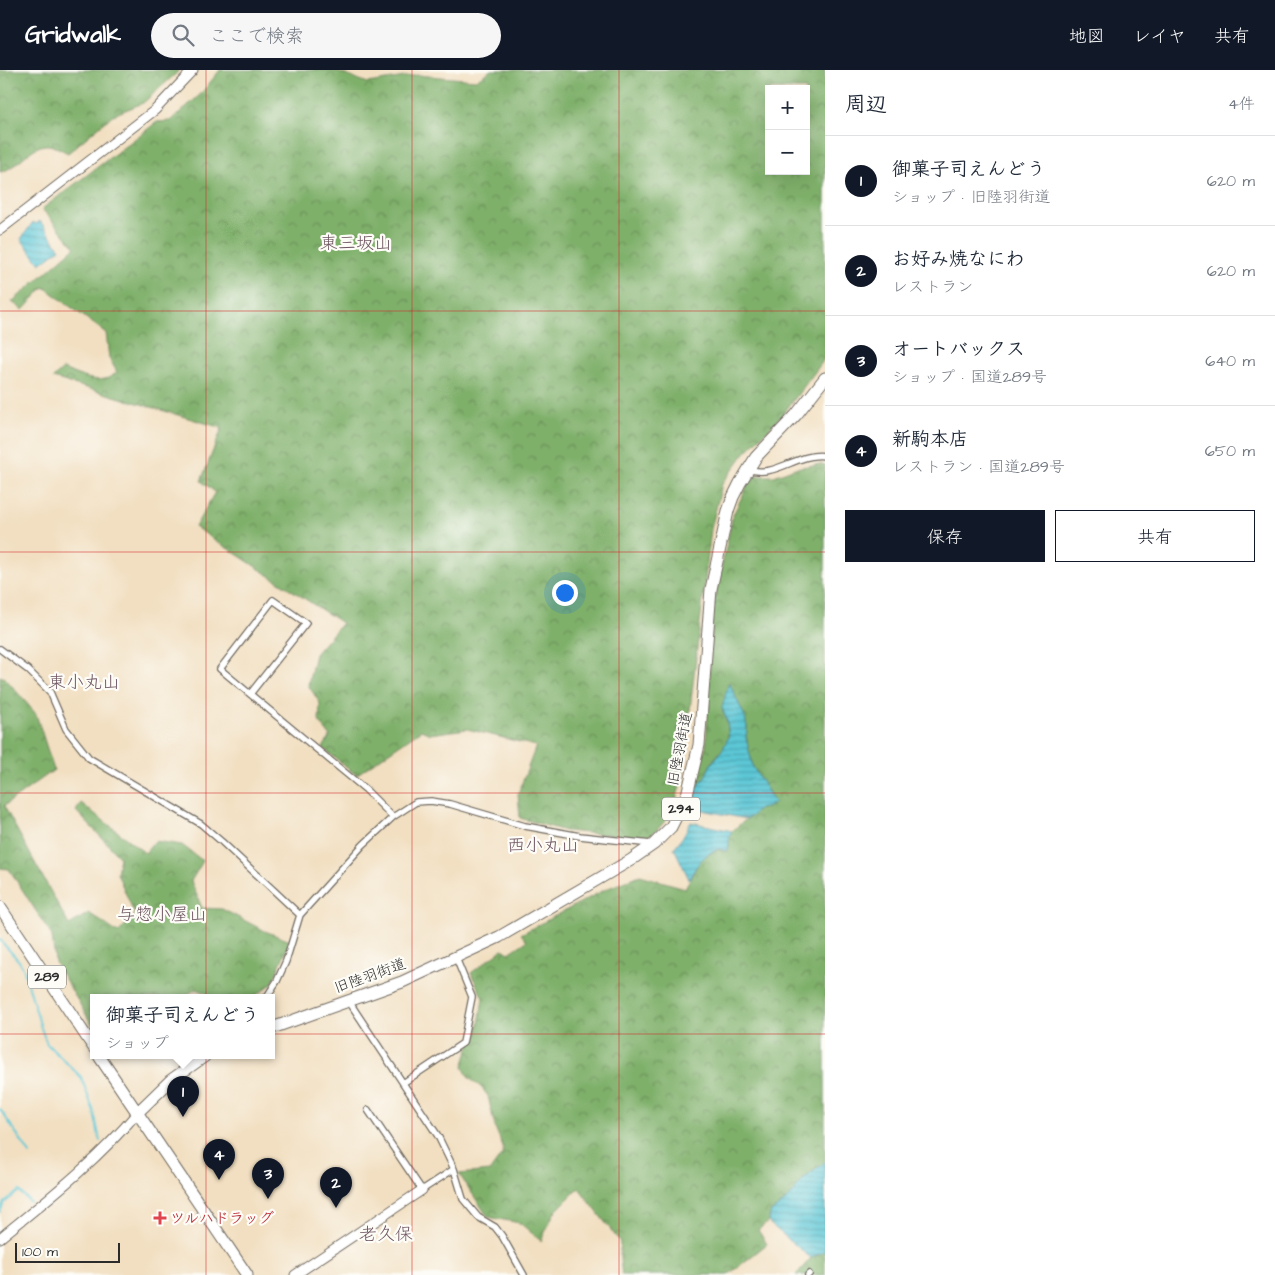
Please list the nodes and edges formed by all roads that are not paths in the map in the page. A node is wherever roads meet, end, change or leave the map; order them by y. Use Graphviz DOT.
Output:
graph roads {
  1 [pos="192,70"];
  2 [pos="0,230"];
  3 [pos="825,378"];
  4 [pos="825,456"];
  5 [pos="748,468"];
  6 [pos="0,649"];
  7 [pos="250,694"];
  8 [pos="394,817"];
  9 [pos="654,844"];
  10 [pos="0,907"];
  11 [pos="300,915"];
  12 [pos="456,958"];
  13 [pos="269,994"];
  14 [pos="348,1000"];
  15 [pos="275,1027"];
  16 [pos="90,1042"];
  17 [pos="101,1059"];
  18 [pos="201,1059"];
  19 [pos="403,1083"];
  20 [pos="368,1110"];
  21 [pos="137,1113"];
  22 [pos="454,1169"];
  23 [pos="422,1190"];
  24 [pos="0,1238"];
  25 [pos="247,1275"];
  26 [pos="296,1275"];
  27 [pos="524,1275"];
  1 -- 2 [label="street"];
  3 -- 5 [label="highway, 旧陸羽街道 / 294"];
  4 -- 5 [label="street"];
  5 -- 9 [label="highway, 旧陸羽街道 / 294"];
  6 -- 11 [label="street"];
  7 -- 7 [label="street"];
  7 -- 8 [label="street"];
  8 -- 9 [label="street"];
  8 -- 11 [label="street"];
  9 -- 12 [label="highway, 旧陸羽街道 / 294"];
  10 -- 16 [label="highway, 289"];
  11 -- 13 [label="street"];
  12 -- 14 [label="highway, 旧陸羽街道 / 294"];
  12 -- 19 [label="street"];
  14 -- 15 [label="highway, 旧陸羽街道 / 294"];
  14 -- 19 [label="street"];
  17 -- 21 [label="highway"];
  18 -- 21 [label="highway"];
  19 -- 22 [label="street"];
  20 -- 23 [label="street"];
  21 -- 24 [label="street"];
  21 -- 25 [label="highway"];
  22 -- 23 [label="street"];
  22 -- 27 [label="street"];
  23 -- 26 [label="street"];
}
